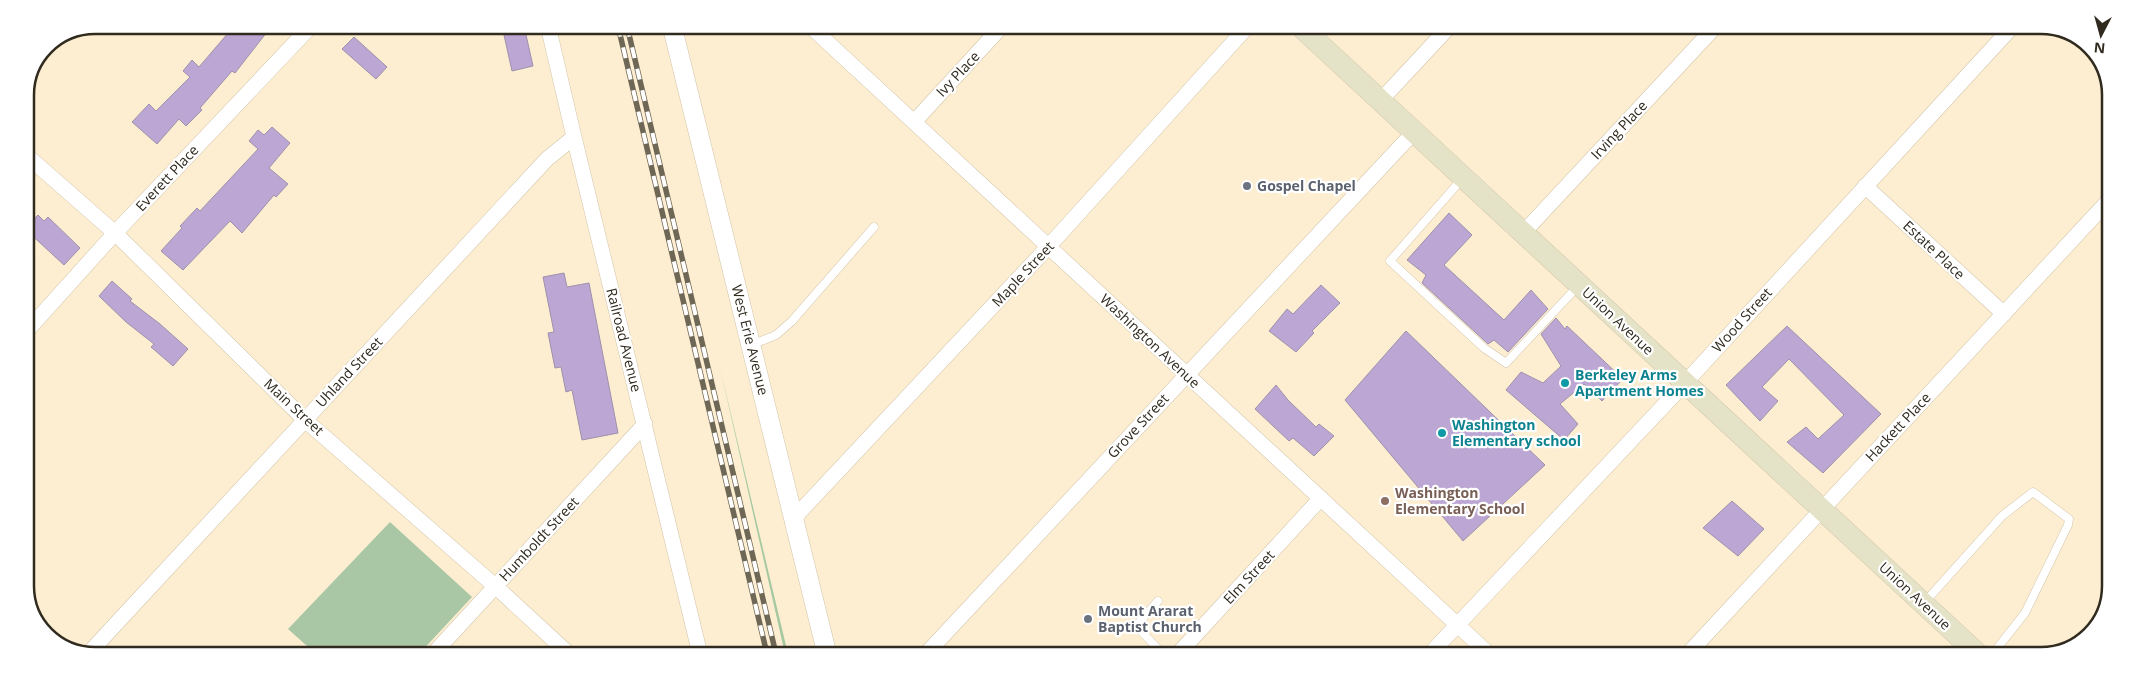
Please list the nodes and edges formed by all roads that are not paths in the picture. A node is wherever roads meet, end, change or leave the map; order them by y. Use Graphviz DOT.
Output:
graph roads {
  1 [pos="304,34"];
  2 [pos="550,34"];
  3 [pos="674,34"];
  4 [pos="819,34"];
  5 [pos="995,34"];
  6 [pos="1241,34"];
  7 [pos="1310,34"];
  8 [pos="1442,34"];
  9 [pos="1708,34"];
  10 [pos="2006,34"];
  11 [pos="1381,100"];
  12 [pos="914,122"];
  13 [pos="1414,132"];
  14 [pos="574,137"];
  15 [pos="34,162"];
  16 [pos="1464,178"];
  17 [pos="1865,186"];
  18 [pos="2102,208"];
  19 [pos="874,227"];
  20 [pos="116,233"];
  21 [pos="1523,233"];
  22 [pos="1048,246"];
  23 [pos="1579,285"];
  24 [pos="2004,314"];
  25 [pos="34,323"];
  26 [pos="752,346"];
  27 [pos="1186,374"];
  28 [pos="1686,383"];
  29 [pos="305,420"];
  30 [pos="645,424"];
  31 [pos="1321,498"];
  32 [pos="1821,510"];
  33 [pos="794,518"];
  34 [pos="495,586"];
  35 [pos="1158,601"];
  36 [pos="1923,604"];
  37 [pos="1458,625"];
  38 [pos="94,647"];
  39 [pos="439,647"];
  40 [pos="561,647"];
  41 [pos="698,647"];
  42 [pos="825,647"];
  43 [pos="933,647"];
  44 [pos="1156,647"];
  45 [pos="1184,647"];
  46 [pos="1437,647"];
  47 [pos="1481,647"];
  48 [pos="1694,647"];
  49 [pos="1970,647"];
  50 [pos="1998,647"];
  1 -- 20 [label="street, Everett Place"];
  2 -- 14 [label="street, Railroad Avenue"];
  3 -- 26 [label="street, West Erie Avenue"];
  4 -- 12 [label="street, Washington Avenue"];
  5 -- 12 [label="street, Ivy Place"];
  6 -- 22 [label="street, Maple Street"];
  7 -- 11 [label="main road, Union Avenue"];
  8 -- 11 [label="street"];
  9 -- 21 [label="street, Irving Place"];
  10 -- 17 [label="street, Wood Street"];
  11 -- 13 [label="main road, Union Avenue"];
  12 -- 22 [label="street, Washington Avenue"];
  13 -- 16 [label="main road, Union Avenue"];
  13 -- 27 [label="street, Grove Street"];
  14 -- 29 [label="street, Uhland Street"];
  14 -- 30 [label="street, Railroad Avenue"];
  15 -- 20 [label="street, Main Street"];
  16 -- 21 [label="main road, Union Avenue"];
  16 -- 23 [label="lane"];
  17 -- 24 [label="street, Estate Place"];
  17 -- 28 [label="street, Wood Street"];
  18 -- 24 [label="street, Hackett Place"];
  19 -- 26 [label="lane"];
  20 -- 25 [label="street, Everett Place"];
  20 -- 29 [label="street, Main Street"];
  21 -- 23 [label="main road, Union Avenue"];
  22 -- 27 [label="street, Washington Avenue"];
  22 -- 33 [label="street, Maple Street"];
  23 -- 28 [label="main road, Union Avenue"];
  24 -- 32 [label="street, Hackett Place"];
  26 -- 33 [label="street, West Erie Avenue"];
  27 -- 31 [label="street, Washington Avenue"];
  27 -- 43 [label="street, Grove Street"];
  28 -- 32 [label="main road, Union Avenue"];
  28 -- 37 [label="street, Wood Street"];
  29 -- 34 [label="street, Main Street"];
  29 -- 38 [label="street, Uhland Street"];
  30 -- 34 [label="street, Humboldt Street"];
  30 -- 41 [label="street, Railroad Avenue"];
  31 -- 37 [label="street, Washington Avenue"];
  31 -- 45 [label="street, Elm Street"];
  32 -- 36 [label="main road, Union Avenue"];
  32 -- 48 [label="street, Hackett Place"];
  33 -- 42 [label="street, West Erie Avenue"];
  34 -- 39 [label="street, Humboldt Street"];
  34 -- 40 [label="street, Main Street"];
  35 -- 44 [label="lane"];
  36 -- 49 [label="main road, Union Avenue"];
  36 -- 50 [label="lane"];
  37 -- 46 [label="street, Wood Street"];
  37 -- 47 [label="street, Washington Avenue"];
}
